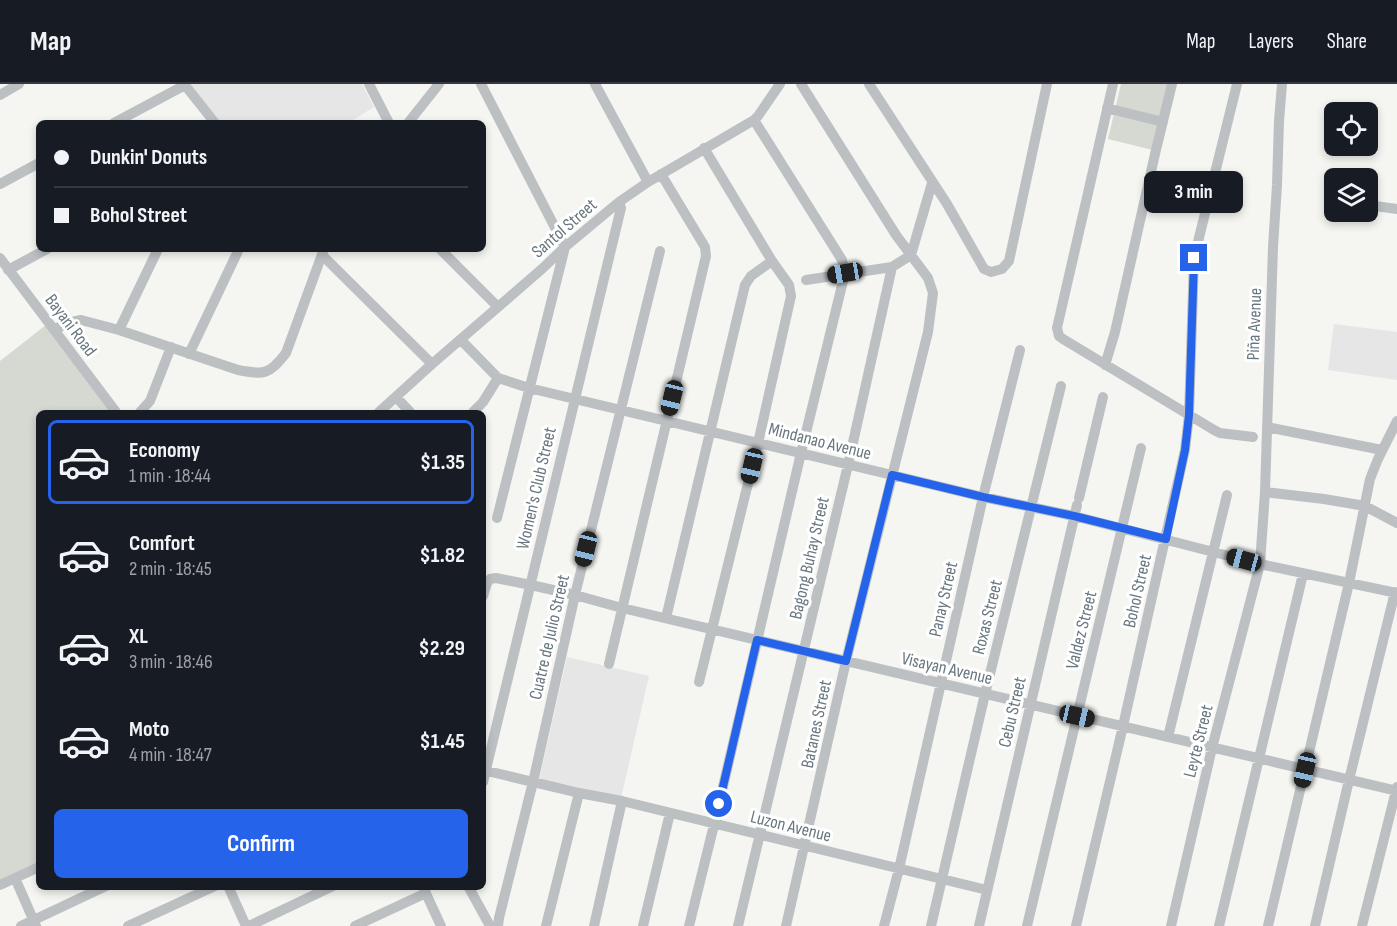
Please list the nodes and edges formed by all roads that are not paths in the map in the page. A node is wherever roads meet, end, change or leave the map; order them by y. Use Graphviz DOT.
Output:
graph roads {
  1 [pos="19,84"];
  2 [pos="369,84"];
  3 [pos="439,84"];
  4 [pos="481,84"];
  5 [pos="595,84"];
  6 [pos="780,84"];
  7 [pos="801,84"];
  8 [pos="869,84"];
  9 [pos="1047,84"];
  10 [pos="1113,84"];
  11 [pos="1172,84"];
  12 [pos="1237,84"];
  13 [pos="1282,84"];
  14 [pos="184,85"];
  15 [pos="0,95"];
  16 [pos="1107,108"];
  17 [pos="120,120"];
  18 [pos="213,120"];
  19 [pos="388,120"];
  20 [pos="410,120"];
  21 [pos="754,120"];
  22 [pos="1163,122"];
  23 [pos="704,148"];
  24 [pos="36,165"];
  25 [pos="661,174"];
  26 [pos="648,182"];
  27 [pos="932,183"];
  28 [pos="0,184"];
  29 [pos="619,202"];
  30 [pos="1378,207"];
  31 [pos="1397,210"];
  32 [pos="565,247"];
  33 [pos="660,251"];
  34 [pos="41,252"];
  35 [pos="157,252"];
  36 [pos="238,252"];
  37 [pos="323,252"];
  38 [pos="443,252"];
  39 [pos="911,255"];
  40 [pos="0,258"];
  41 [pos="772,261"];
  42 [pos="892,267"];
  43 [pos="8,270"];
  44 [pos="845,273"];
  45 [pos="806,280"];
  46 [pos="498,307"];
  47 [pos="54,330"];
  48 [pos="119,330"];
  49 [pos="461,340"];
  50 [pos="171,347"];
  51 [pos="1020,350"];
  52 [pos="189,354"];
  53 [pos="432,364"];
  54 [pos="1105,365"];
  55 [pos="498,378"];
  56 [pos="1061,386"];
  57 [pos="529,388"];
  58 [pos="396,397"];
  59 [pos="1103,397"];
  60 [pos="574,399"];
  61 [pos="114,410"];
  62 [pos="142,410"];
  63 [pos="381,410"];
  64 [pos="408,410"];
  65 [pos="475,410"];
  66 [pos="620,411"];
  67 [pos="1189,415"];
  68 [pos="666,421"];
  69 [pos="1397,421"];
  70 [pos="1267,427"];
  71 [pos="711,432"];
  72 [pos="1253,437"];
  73 [pos="758,443"];
  74 [pos="1141,448"];
  75 [pos="1382,450"];
  76 [pos="801,453"];
  77 [pos="848,465"];
  78 [pos="892,475"];
  79 [pos="1265,492"];
  80 [pos="1227,495"];
  81 [pos="983,497"];
  82 [pos="1077,506"];
  83 [pos="1031,507"];
  84 [pos="1365,507"];
  85 [pos="497,518"];
  86 [pos="1397,523"];
  87 [pos="1122,529"];
  88 [pos="1166,539"];
  89 [pos="1213,551"];
  90 [pos="1260,564"];
  91 [pos="1303,573"];
  92 [pos="486,583"];
  93 [pos="1349,584"];
  94 [pos="531,585"];
  95 [pos="1396,592"];
  96 [pos="575,595"];
  97 [pos="622,608"];
  98 [pos="666,618"];
  99 [pos="713,629"];
  100 [pos="757,640"];
  101 [pos="804,651"];
  102 [pos="846,661"];
  103 [pos="609,664"];
  104 [pos="699,682"];
  105 [pos="941,683"];
  106 [pos="985,694"];
  107 [pos="1031,705"];
  108 [pos="1077,716"];
  109 [pos="1123,726"];
  110 [pos="1168,737"];
  111 [pos="1212,748"];
  112 [pos="1260,759"];
  113 [pos="486,762"];
  114 [pos="486,770"];
  115 [pos="1305,770"];
  116 [pos="1349,780"];
  117 [pos="533,782"];
  118 [pos="1397,789"];
  119 [pos="579,793"];
  120 [pos="622,801"];
  121 [pos="670,813"];
  122 [pos="714,825"];
  123 [pos="760,836"];
  124 [pos="805,847"];
  125 [pos="36,868"];
  126 [pos="899,869"];
  127 [pos="15,878"];
  128 [pos="943,880"];
  129 [pos="0,885"];
  130 [pos="98,890"];
  131 [pos="206,890"];
  132 [pos="230,890"];
  133 [pos="324,890"];
  134 [pos="424,890"];
  135 [pos="470,890"];
  136 [pos="987,890"];
  137 [pos="35,923"];
  138 [pos="21,926"];
  139 [pos="128,926"];
  140 [pos="248,926"];
  141 [pos="355,926"];
  142 [pos="441,926"];
  143 [pos="490,926"];
  144 [pos="498,926"];
  145 [pos="546,926"];
  146 [pos="594,926"];
  147 [pos="643,926"];
  148 [pos="689,926"];
  149 [pos="738,926"];
  150 [pos="786,926"];
  151 [pos="884,926"];
  152 [pos="931,926"];
  153 [pos="979,926"];
  154 [pos="1027,926"];
  155 [pos="1076,926"];
  156 [pos="1171,926"];
  157 [pos="1219,926"];
  158 [pos="1268,926"];
  159 [pos="1315,926"];
  160 [pos="1362,926"];
  1 -- 15 [label="street"];
  2 -- 19 [label="street"];
  3 -- 20 [label="street"];
  4 -- 32 [label="street"];
  5 -- 26 [label="street"];
  6 -- 21 [label="street, Santol Street"];
  7 -- 39 [label="street, Batanes Street"];
  8 -- 27 [label="street"];
  9 -- 27 [label="street"];
  10 -- 16 [label="street"];
  11 -- 22 [label="street"];
  12 -- 67 [label="street, Bohol Street"];
  13 -- 70 [label="street, Piña Avenue"];
  14 -- 17 [label="street"];
  14 -- 18 [label="street"];
  16 -- 22 [label="street"];
  16 -- 54 [label="street"];
  21 -- 23 [label="street, Santol Street"];
  21 -- 44 [label="street"];
  22 -- 54 [label="street"];
  23 -- 25 [label="street, Santol Street"];
  23 -- 41 [label="street"];
  24 -- 28 [label="street"];
  25 -- 26 [label="street, Santol Street"];
  25 -- 68 [label="street"];
  26 -- 29 [label="street, Santol Street"];
  27 -- 39 [label="street"];
  29 -- 32 [label="street, Santol Street"];
  29 -- 60 [label="street, Women's Club Street"];
  30 -- 31 [label="street"];
  32 -- 46 [label="street, Santol Street"];
  32 -- 57 [label="street"];
  33 -- 66 [label="street, Cuatre de Julio Street"];
  34 -- 43 [label="street"];
  35 -- 48 [label="street"];
  36 -- 52 [label="street"];
  37 -- 52 [label="street"];
  37 -- 53 [label="street"];
  38 -- 46 [label="street"];
  39 -- 42 [label="street"];
  39 -- 78 [label="street, Batanes Street"];
  40 -- 43 [label="street, Bayani Road"];
  41 -- 71 [label="street"];
  41 -- 73 [label="street"];
  42 -- 44 [label="street"];
  42 -- 77 [label="street, Bagong Buhay Street"];
  43 -- 47 [label="street, Bayani Road"];
  44 -- 45 [label="street"];
  44 -- 76 [label="street"];
  46 -- 49 [label="street, Santol Street"];
  47 -- 48 [label="street"];
  47 -- 61 [label="street, Bayani Road"];
  48 -- 50 [label="street"];
  49 -- 53 [label="street, Santol Street"];
  49 -- 55 [label="street, Mindanao Avenue"];
  50 -- 52 [label="street"];
  50 -- 62 [label="street"];
  51 -- 81 [label="street, Panay Street"];
  53 -- 58 [label="street, Santol Street"];
  54 -- 67 [label="street"];
  55 -- 57 [label="street, Mindanao Avenue"];
  55 -- 65 [label="street"];
  56 -- 83 [label="street, Roxas Street"];
  57 -- 60 [label="street, Mindanao Avenue"];
  57 -- 85 [label="street"];
  58 -- 63 [label="street, Santol Street"];
  58 -- 64 [label="street"];
  59 -- 82 [label="street, Cebu Street"];
  60 -- 66 [label="street, Mindanao Avenue"];
  60 -- 94 [label="street, Women's Club Street"];
  66 -- 68 [label="street, Mindanao Avenue"];
  66 -- 96 [label="street, Cuatre de Julio Street"];
  67 -- 72 [label="street"];
  67 -- 88 [label="street, Bohol Street"];
  68 -- 71 [label="street, Mindanao Avenue"];
  68 -- 97 [label="street"];
  69 -- 75 [label="street"];
  70 -- 75 [label="street"];
  70 -- 79 [label="street, Piña Avenue"];
  71 -- 73 [label="street, Mindanao Avenue"];
  71 -- 98 [label="street"];
  73 -- 76 [label="street, Mindanao Avenue"];
  73 -- 99 [label="street"];
  74 -- 87 [label="street, Valdez Street"];
  75 -- 84 [label="street"];
  76 -- 77 [label="street, Mindanao Avenue"];
  76 -- 100 [label="street"];
  77 -- 78 [label="street, Mindanao Avenue"];
  77 -- 101 [label="street, Bagong Buhay Street"];
  78 -- 81 [label="street, Mindanao Avenue"];
  78 -- 102 [label="street, Batanes Street"];
  79 -- 84 [label="street"];
  79 -- 90 [label="street, Piña Avenue"];
  80 -- 89 [label="street"];
  81 -- 83 [label="street, Mindanao Avenue"];
  81 -- 105 [label="street, Panay Street"];
  82 -- 83 [label="street, Mindanao Avenue"];
  82 -- 87 [label="street, Mindanao Avenue"];
  82 -- 107 [label="street, Cebu Street"];
  83 -- 106 [label="street, Roxas Street"];
  84 -- 86 [label="street"];
  84 -- 93 [label="street"];
  87 -- 88 [label="street, Mindanao Avenue"];
  87 -- 108 [label="street, Valdez Street"];
  88 -- 89 [label="street, Mindanao Avenue"];
  88 -- 109 [label="street, Bohol Street"];
  89 -- 90 [label="street, Mindanao Avenue"];
  89 -- 110 [label="street"];
  90 -- 91 [label="street, Mindanao Avenue"];
  90 -- 111 [label="street, Leyte Street"];
  91 -- 93 [label="street, Mindanao Avenue"];
  91 -- 112 [label="street"];
  92 -- 94 [label="street, Visayan Avenue"];
  93 -- 95 [label="street, Mindanao Avenue"];
  93 -- 115 [label="street"];
  94 -- 96 [label="street, Visayan Avenue"];
  94 -- 113 [label="street, Women's Club Street"];
  95 -- 116 [label="street"];
  96 -- 97 [label="street, Visayan Avenue"];
  96 -- 117 [label="street, Cuatre de Julio Street"];
  97 -- 98 [label="street, Visayan Avenue"];
  97 -- 103 [label="street"];
  98 -- 99 [label="street, Visayan Avenue"];
  99 -- 100 [label="street, Visayan Avenue"];
  99 -- 104 [label="street"];
  100 -- 101 [label="street, Visayan Avenue"];
  100 -- 122 [label="street"];
  101 -- 102 [label="street, Visayan Avenue"];
  101 -- 123 [label="street, Bagong Buhay Street"];
  102 -- 105 [label="street, Visayan Avenue"];
  102 -- 124 [label="street, Batanes Street"];
  105 -- 106 [label="street, Visayan Avenue"];
  105 -- 126 [label="street, Panay Street"];
  106 -- 107 [label="street, Visayan Avenue"];
  106 -- 128 [label="street, Roxas Street"];
  107 -- 108 [label="street, Visayan Avenue"];
  107 -- 136 [label="street, Cebu Street"];
  108 -- 109 [label="street, Visayan Avenue"];
  108 -- 154 [label="street, Valdez Street"];
  109 -- 110 [label="street, Visayan Avenue"];
  109 -- 155 [label="street, Bohol Street"];
  110 -- 111 [label="street, Visayan Avenue"];
  111 -- 112 [label="street, Visayan Avenue"];
  111 -- 156 [label="street, Leyte Street"];
  112 -- 115 [label="street, Visayan Avenue"];
  112 -- 157 [label="street"];
  114 -- 117 [label="street, Luzon Avenue"];
  115 -- 116 [label="street, Visayan Avenue"];
  115 -- 158 [label="street"];
  116 -- 118 [label="street, Visayan Avenue"];
  116 -- 159 [label="street"];
  117 -- 119 [label="street, Luzon Avenue"];
  117 -- 144 [label="street, Cuatre de Julio Street"];
  118 -- 160 [label="street"];
  119 -- 120 [label="street, Luzon Avenue"];
  119 -- 145 [label="street"];
  120 -- 121 [label="street, Luzon Avenue"];
  120 -- 146 [label="street"];
  121 -- 122 [label="street, Luzon Avenue"];
  121 -- 147 [label="street"];
  122 -- 123 [label="street, Luzon Avenue"];
  122 -- 148 [label="street"];
  123 -- 124 [label="street, Luzon Avenue"];
  123 -- 149 [label="street, Bagong Buhay Street"];
  124 -- 126 [label="street, Luzon Avenue"];
  124 -- 150 [label="street, Batanes Street"];
  125 -- 127 [label="street"];
  126 -- 128 [label="street, Luzon Avenue"];
  126 -- 151 [label="street, Panay Street"];
  127 -- 129 [label="street"];
  127 -- 137 [label="street"];
  128 -- 136 [label="street, Luzon Avenue"];
  128 -- 152 [label="street, Roxas Street"];
  130 -- 137 [label="street"];
  131 -- 139 [label="street"];
  132 -- 140 [label="street"];
  133 -- 140 [label="street"];
  134 -- 141 [label="street"];
  134 -- 142 [label="street"];
  135 -- 143 [label="street"];
  136 -- 153 [label="street, Cebu Street"];
  137 -- 138 [label="street"];
}
